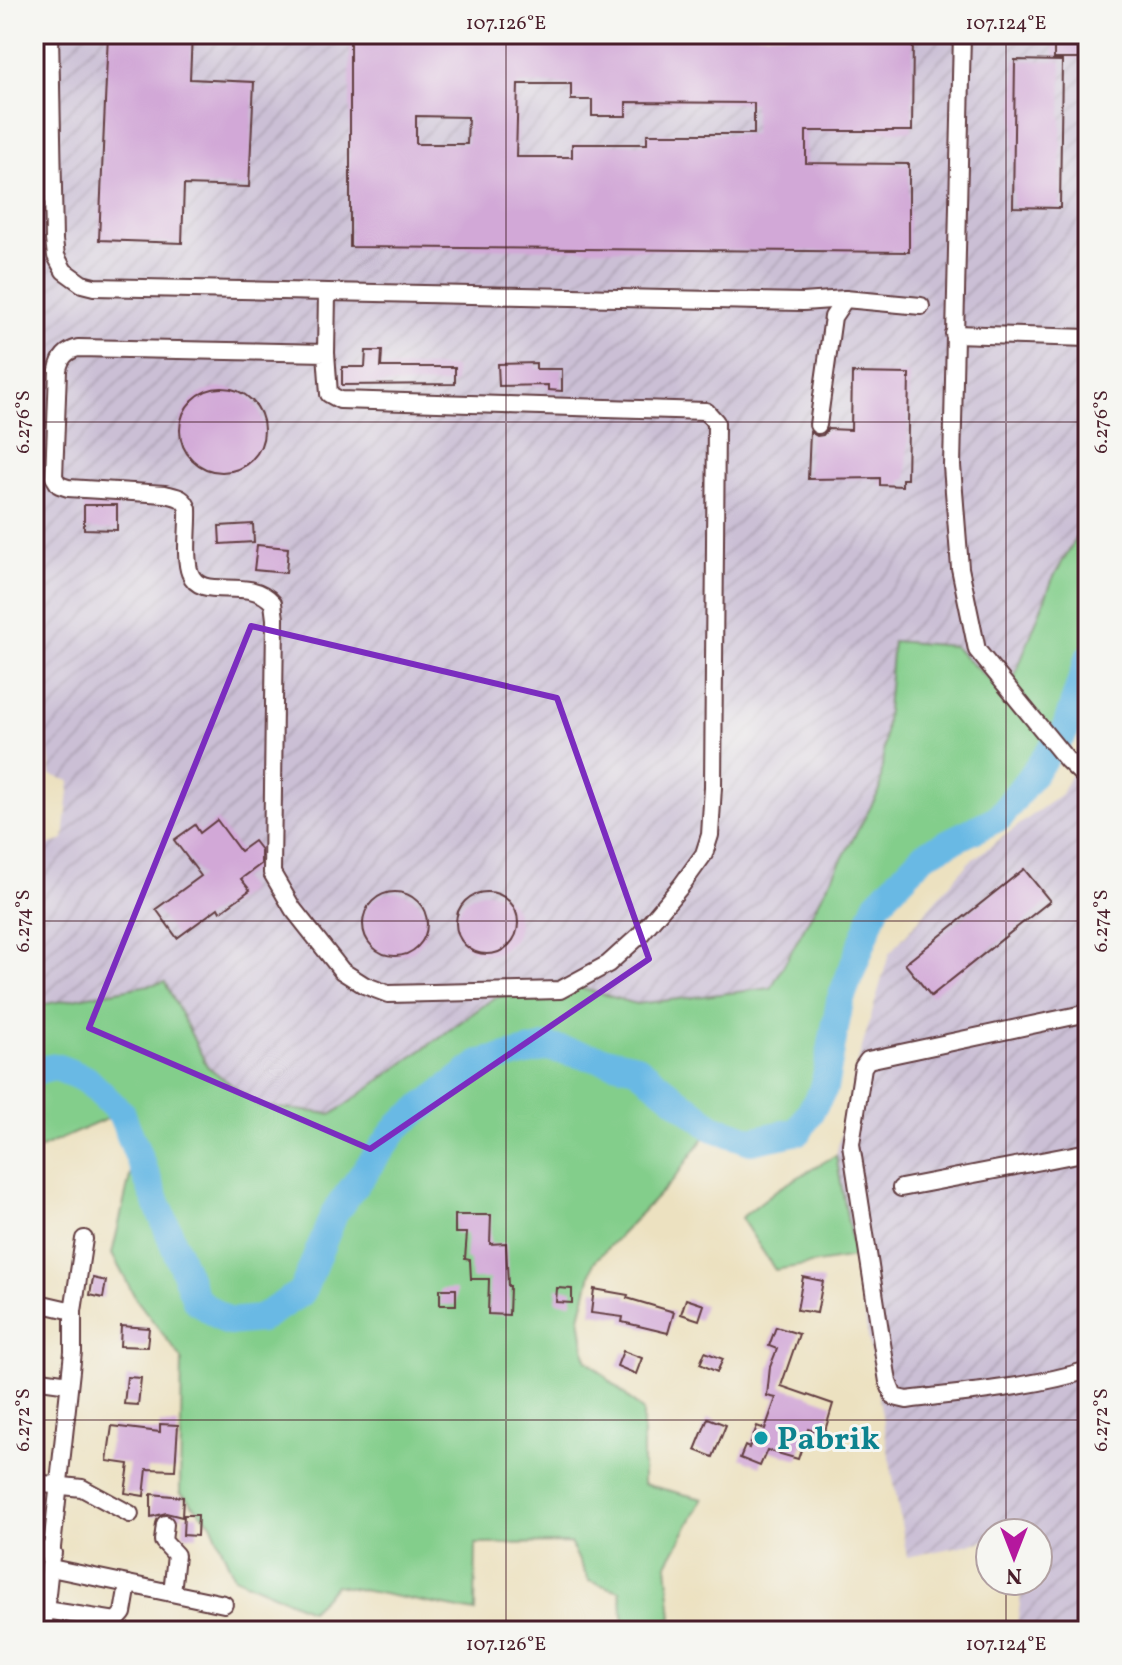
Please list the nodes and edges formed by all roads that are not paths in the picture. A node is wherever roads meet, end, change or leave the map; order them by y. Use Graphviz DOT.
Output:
graph roads {
  1 [pos="50,34"];
  2 [pos="962,34"];
  3 [pos="327,294"];
  4 [pos="845,299"];
  5 [pos="921,306"];
  6 [pos="954,334"];
  7 [pos="1088,338"];
  8 [pos="326,353"];
  9 [pos="818,425"];
  10 [pos="1088,780"];
  11 [pos="1088,1013"];
  12 [pos="1088,1152"];
  13 [pos="901,1188"];
  14 [pos="84,1239"];
  15 [pos="34,1302"];
  16 [pos="73,1311"];
  17 [pos="1088,1370"];
  18 [pos="34,1379"];
  19 [pos="69,1384"];
  20 [pos="34,1483"];
  21 [pos="59,1486"];
  22 [pos="130,1514"];
  23 [pos="165,1524"];
  24 [pos="34,1548"];
  25 [pos="52,1560"];
  26 [pos="128,1584"];
  27 [pos="172,1593"];
  28 [pos="224,1604"];
  29 [pos="46,1610"];
  30 [pos="43,1631"];
  1 -- 3 [label="street"];
  2 -- 6 [label="street"];
  3 -- 4 [label="street"];
  3 -- 8 [label="street"];
  4 -- 5 [label="street"];
  4 -- 9 [label="street"];
  6 -- 7 [label="street"];
  6 -- 10 [label="street"];
  8 -- 8 [label="street"];
  11 -- 17 [label="street"];
  12 -- 13 [label="street"];
  14 -- 16 [label="street"];
  15 -- 16 [label="street"];
  16 -- 19 [label="street"];
  18 -- 19 [label="street"];
  19 -- 21 [label="street"];
  20 -- 21 [label="street"];
  21 -- 22 [label="street"];
  21 -- 25 [label="street"];
  23 -- 27 [label="street"];
  24 -- 25 [label="street"];
  25 -- 26 [label="street"];
  25 -- 29 [label="street"];
  26 -- 27 [label="street"];
  26 -- 29 [label="street"];
  27 -- 28 [label="street"];
  29 -- 30 [label="street"];
}
